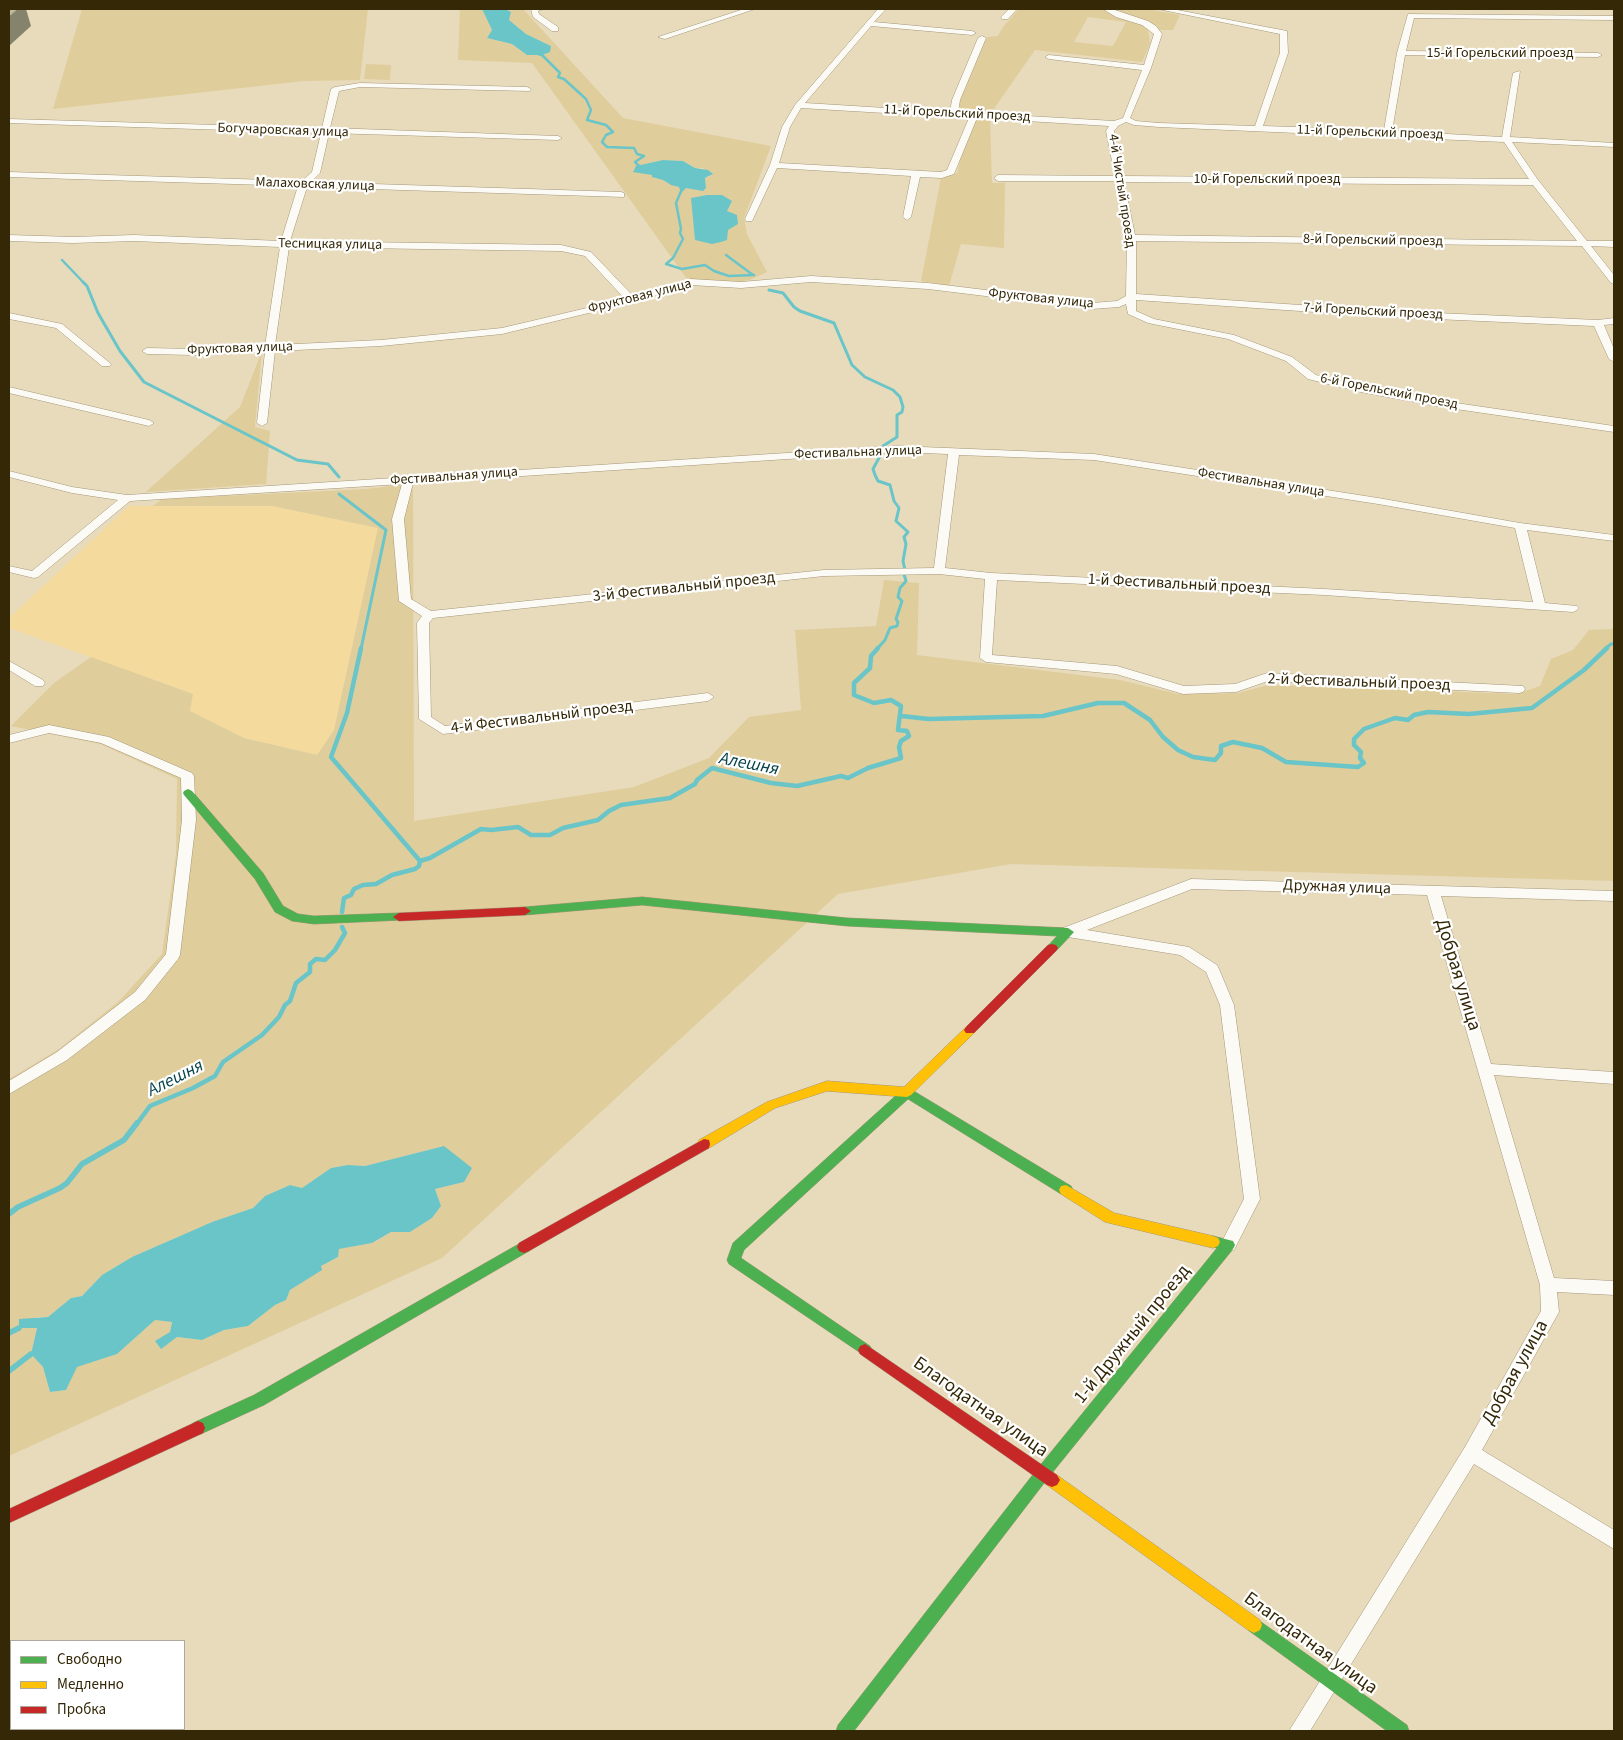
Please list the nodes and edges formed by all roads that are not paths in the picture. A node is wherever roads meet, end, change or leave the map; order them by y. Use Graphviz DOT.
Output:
graph roads {
  1 [pos="540,9"];
  2 [pos="751,9"];
  3 [pos="882,9"];
  4 [pos="1014,9"];
  5 [pos="1107,9"];
  6 [pos="1162,9"];
  7 [pos="1411,13"];
  8 [pos="1005,17"];
  9 [pos="1614,18"];
  10 [pos="869,24"];
  11 [pos="555,28"];
  12 [pos="972,33"];
  13 [pos="662,37"];
  14 [pos="982,38"];
  15 [pos="1401,54"];
  16 [pos="1598,55"];
  17 [pos="1049,57"];
  18 [pos="1147,68"];
  19 [pos="1516,74"];
  20 [pos="527,90"];
  21 [pos="799,105"];
  22 [pos="954,114"];
  23 [pos="974,114"];
  24 [pos="1126,119"];
  25 [pos="9,121"];
  26 [pos="1115,124"];
  27 [pos="1258,128"];
  28 [pos="326,132"];
  29 [pos="1388,133"];
  30 [pos="558,138"];
  31 [pos="1506,139"];
  32 [pos="1614,145"];
  33 [pos="774,165"];
  34 [pos="9,174"];
  35 [pos="916,174"];
  36 [pos="998,178"];
  37 [pos="1120,179"];
  38 [pos="1536,182"];
  39 [pos="303,185"];
  40 [pos="621,195"];
  41 [pos="907,217"];
  42 [pos="749,219"];
  43 [pos="9,238"];
  44 [pos="1131,238"];
  45 [pos="285,244"];
  46 [pos="1585,244"];
  47 [pos="1614,244"];
  48 [pos="1614,281"];
  49 [pos="1132,297"];
  50 [pos="631,300"];
  51 [pos="9,316"];
  52 [pos="1614,321"];
  53 [pos="1598,323"];
  54 [pos="270,348"];
  55 [pos="147,351"];
  56 [pos="1614,359"];
  57 [pos="106,364"];
  58 [pos="9,390"];
  59 [pos="148,423"];
  60 [pos="262,423"];
  61 [pos="1614,428"];
  62 [pos="954,452"];
  63 [pos="9,474"];
  64 [pos="408,480"];
  65 [pos="127,498"];
  66 [pos="1520,526"];
  67 [pos="1614,538"];
  68 [pos="9,569"];
  69 [pos="939,571"];
  70 [pos="991,576"];
  71 [pos="1540,606"];
  72 [pos="1573,608"];
  73 [pos="429,615"];
  74 [pos="9,665"];
  75 [pos="40,683"];
  76 [pos="1519,689"];
  77 [pos="708,697"];
  78 [pos="9,739"];
  79 [pos="188,793"];
  80 [pos="1432,890"];
  81 [pos="1614,896"];
  82 [pos="1068,932"];
  83 [pos="1485,1069"];
  84 [pos="1614,1078"];
  85 [pos="9,1088"];
  86 [pos="907,1092"];
  87 [pos="1228,1245"];
  88 [pos="1548,1285"];
  89 [pos="1614,1288"];
  90 [pos="1472,1453"];
  91 [pos="1043,1473"];
  92 [pos="9,1516"];
  93 [pos="1614,1540"];
  94 [pos="1330,1680"];
  95 [pos="844,1731"];
  96 [pos="1299,1731"];
  97 [pos="1401,1731"];
  1 -- 11 [label="street"];
  2 -- 13 [label="street"];
  3 -- 10 [label="street"];
  4 -- 8 [label="street"];
  5 -- 18 [label="street, 4-й Чистый проезд"];
  6 -- 27 [label="street"];
  7 -- 9 [label="street, 15-й Горельский проезд"];
  7 -- 15 [label="street, 15-й Горельский проезд"];
  10 -- 12 [label="street"];
  10 -- 21 [label="street"];
  14 -- 22 [label="street"];
  15 -- 16 [label="street, 15-й Горельский проезд"];
  15 -- 29 [label="street, 15-й Горельский проезд"];
  17 -- 18 [label="street"];
  18 -- 24 [label="street, 4-й Чистый проезд"];
  19 -- 31 [label="street"];
  20 -- 28 [label="street"];
  21 -- 22 [label="street, 11-й Горельский проезд"];
  21 -- 33 [label="street"];
  22 -- 23 [label="street, 11-й Горельский проезд"];
  23 -- 26 [label="street, 11-й Горельский проезд"];
  23 -- 35 [label="street"];
  24 -- 26 [label="street, 4-й Чистый проезд"];
  24 -- 27 [label="street, 11-й Горельский проезд"];
  25 -- 28 [label="street, Богучаровская улица"];
  26 -- 37 [label="street, 4-й Чистый проезд"];
  27 -- 29 [label="street, 11-й Горельский проезд"];
  28 -- 30 [label="street, Богучаровская улица"];
  28 -- 39 [label="street"];
  29 -- 31 [label="street, 11-й Горельский проезд"];
  31 -- 32 [label="street, 11-й Горельский проезд"];
  31 -- 38 [label="street"];
  33 -- 35 [label="street"];
  33 -- 42 [label="street"];
  34 -- 39 [label="street, Малаховская улица"];
  35 -- 41 [label="street"];
  36 -- 37 [label="street, 10-й Горельский проезд"];
  37 -- 38 [label="street, 10-й Горельский проезд"];
  37 -- 44 [label="street, 4-й Чистый проезд"];
  38 -- 46 [label="street"];
  39 -- 40 [label="street, Малаховская улица"];
  39 -- 45 [label="street"];
  43 -- 45 [label="street, Тесницкая улица"];
  44 -- 46 [label="street, 8-й Горельский проезд"];
  44 -- 49 [label="street, 4-й Чистый проезд"];
  45 -- 50 [label="street, Тесницкая улица"];
  45 -- 54 [label="street"];
  46 -- 47 [label="street, 8-й Горельский проезд"];
  46 -- 48 [label="street"];
  49 -- 50 [label="street, Фруктовая улица"];
  49 -- 53 [label="street, 7-й Горельский проезд"];
  49 -- 61 [label="street, 6-й Горельский проезд"];
  50 -- 54 [label="street, Фруктовая улица"];
  51 -- 57 [label="street"];
  52 -- 53 [label="street, 7-й Горельский проезд"];
  53 -- 56 [label="street"];
  54 -- 55 [label="street, Фруктовая улица"];
  54 -- 60 [label="street"];
  58 -- 59 [label="street"];
  62 -- 64 [label="street, Фестивальная улица"];
  62 -- 66 [label="street, Фестивальная улица"];
  62 -- 69 [label="street"];
  63 -- 65 [label="street, Фестивальная улица"];
  64 -- 65 [label="street, Фестивальная улица"];
  64 -- 73 [label="street"];
  65 -- 68 [label="street"];
  66 -- 67 [label="street, Фестивальная улица"];
  66 -- 71 [label="street"];
  69 -- 70 [label="street, 1-й Фестивальный проезд"];
  69 -- 73 [label="street, 3-й Фестивальный проезд"];
  70 -- 71 [label="street, 1-й Фестивальный проезд"];
  70 -- 76 [label="street, 2-й Фестивальный проезд"];
  71 -- 72 [label="street, 1-й Фестивальный проезд"];
  73 -- 77 [label="street, 4-й Фестивальный проезд"];
  74 -- 75 [label="street"];
  78 -- 79 [label="street"];
  79 -- 82 [label="street"];
  79 -- 85 [label="street"];
  80 -- 81 [label="street, Дружная улица"];
  80 -- 82 [label="street, Дружная улица"];
  80 -- 83 [label="street, Добрая улица"];
  82 -- 86 [label="street"];
  82 -- 87 [label="street"];
  83 -- 84 [label="street"];
  83 -- 88 [label="street, Добрая улица"];
  86 -- 87 [label="street"];
  86 -- 91 [label="street, Благодатная улица"];
  86 -- 92 [label="street"];
  87 -- 91 [label="street, 1-й Дружный проезд"];
  88 -- 89 [label="street"];
  88 -- 90 [label="street, Добрая улица"];
  90 -- 93 [label="street"];
  90 -- 94 [label="street, Добрая улица"];
  91 -- 94 [label="street, Благодатная улица"];
  91 -- 95 [label="street, 1-й Дружный проезд"];
  94 -- 96 [label="street, Добрая улица"];
  94 -- 97 [label="street, Благодатная улица"];
}
